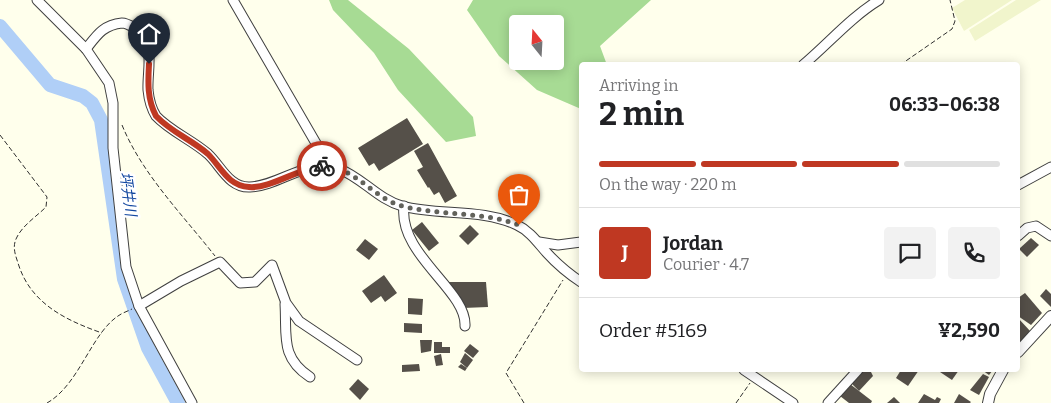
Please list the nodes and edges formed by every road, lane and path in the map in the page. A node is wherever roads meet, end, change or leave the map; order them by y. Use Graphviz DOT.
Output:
graph roads {
  1 [pos="37,0"];
  2 [pos="233,0"];
  3 [pos="879,0"];
  4 [pos="950,0"];
  5 [pos="86,50"];
  6 [pos="807,62"];
  7 [pos="904,62"];
  8 [pos="120,119"];
  9 [pos="0,135"];
  10 [pos="324,166"];
  11 [pos="1051,167"];
  12 [pos="1020,184"];
  13 [pos="404,206"];
  14 [pos="1020,234"];
  15 [pos="1051,236"];
  16 [pos="539,242"];
  17 [pos="579,242"];
  18 [pos="220,262"];
  19 [pos="567,273"];
  20 [pos="579,281"];
  21 [pos="284,298"];
  22 [pos="139,306"];
  23 [pos="1051,316"];
  24 [pos="465,326"];
  25 [pos="102,333"];
  26 [pos="1020,350"];
  27 [pos="356,360"];
  28 [pos="856,372"];
  29 [pos="1002,372"];
  30 [pos="757,373"];
  31 [pos="310,377"];
  32 [pos="47,403"];
  33 [pos="192,403"];
  34 [pos="524,403"];
  35 [pos="736,403"];
  36 [pos="793,403"];
  37 [pos="828,403"];
  38 [pos="988,403"];
  1 -- 5 [label="street"];
  2 -- 10 [label="street"];
  3 -- 6 [label="street"];
  4 -- 7 [label="path"];
  5 -- 10 [label="street"];
  5 -- 22 [label="street"];
  8 -- 18 [label="path"];
  9 -- 25 [label="path"];
  10 -- 13 [label="street"];
  11 -- 12 [label="street"];
  13 -- 16 [label="street"];
  13 -- 24 [label="street"];
  14 -- 15 [label="street"];
  16 -- 17 [label="street"];
  16 -- 19 [label="street"];
  18 -- 21 [label="street"];
  18 -- 22 [label="street"];
  19 -- 20 [label="street"];
  19 -- 34 [label="path"];
  21 -- 27 [label="street"];
  21 -- 31 [label="street"];
  22 -- 25 [label="path"];
  22 -- 33 [label="street"];
  23 -- 26 [label="street"];
  25 -- 32 [label="path"];
  28 -- 37 [label="street"];
  29 -- 38 [label="street"];
  30 -- 35 [label="path"];
  30 -- 36 [label="street"];
}
